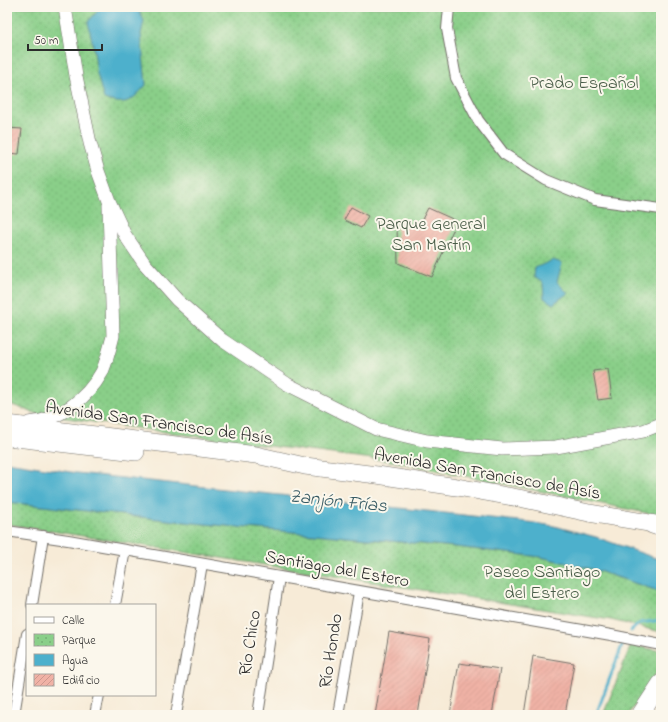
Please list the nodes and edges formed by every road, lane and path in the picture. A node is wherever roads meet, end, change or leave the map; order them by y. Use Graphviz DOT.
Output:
graph roads {
  1 [pos="65,7"];
  2 [pos="449,7"];
  3 [pos="108,201"];
  4 [pos="661,209"];
  5 [pos="661,424"];
  6 [pos="10,429"];
  7 [pos="658,526"];
  8 [pos="7,531"];
  9 [pos="43,536"];
  10 [pos="124,550"];
  11 [pos="202,564"];
  12 [pos="279,577"];
  13 [pos="359,592"];
  14 [pos="32,604"];
  15 [pos="115,604"];
  16 [pos="26,640"];
  17 [pos="661,645"];
  18 [pos="661,683"];
  19 [pos="99,696"];
  20 [pos="651,698"];
  21 [pos="14,715"];
  22 [pos="95,715"];
  23 [pos="176,715"];
  24 [pos="258,715"];
  25 [pos="338,715"];
  26 [pos="640,715"];
  27 [pos="645,715"];
  1 -- 3 [label="street"];
  2 -- 4 [label="street"];
  3 -- 5 [label="street"];
  3 -- 6 [label="street"];
  6 -- 7 [label="main road, Avenida San Francisco de Asís"];
  8 -- 9 [label="street, Santiago del Estero"];
  9 -- 10 [label="street, Santiago del Estero"];
  9 -- 14 [label="street"];
  10 -- 11 [label="street, Santiago del Estero"];
  10 -- 15 [label="street"];
  11 -- 12 [label="street, Santiago del Estero"];
  11 -- 23 [label="street"];
  12 -- 13 [label="street, Santiago del Estero"];
  12 -- 24 [label="street, Río Chico"];
  13 -- 17 [label="street, Santiago del Estero"];
  13 -- 25 [label="street, Río Hondo"];
  16 -- 21 [label="street"];
  18 -- 20 [label="main road"];
  19 -- 22 [label="street"];
  20 -- 26 [label="main road"];
  20 -- 27 [label="main road"];
}
